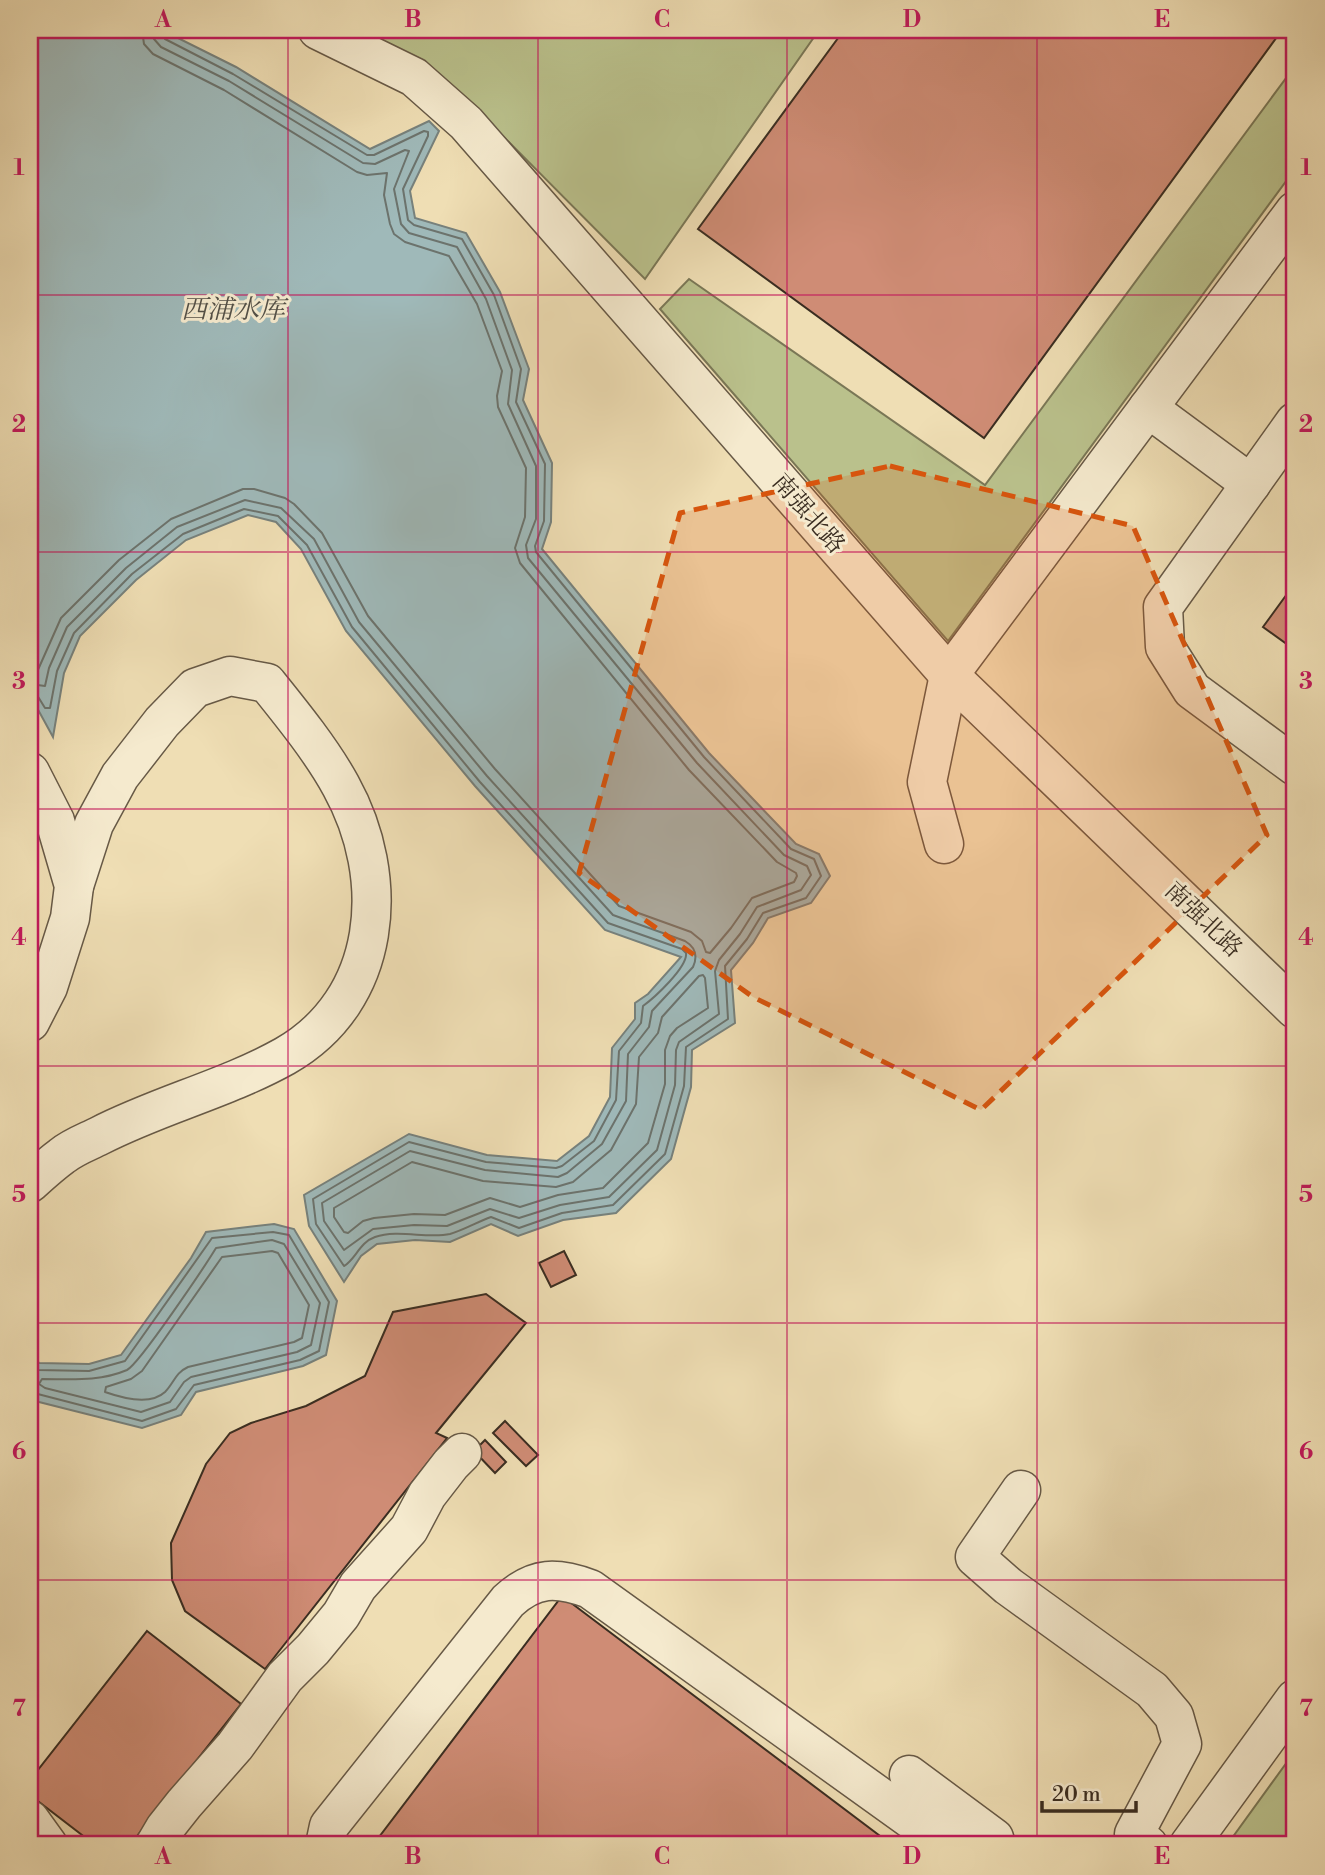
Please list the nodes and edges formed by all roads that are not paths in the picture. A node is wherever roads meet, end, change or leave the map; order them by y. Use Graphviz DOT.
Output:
graph roads {
  1 [pos="318,30"];
  2 [pos="1294,214"];
  3 [pos="1148,408"];
  4 [pos="1295,422"];
  5 [pos="1251,484"];
  6 [pos="949,675"];
  7 [pos="1295,766"];
  8 [pos="30,772"];
  9 [pos="944,844"];
  10 [pos="74,886"];
  11 [pos="1289,990"];
  12 [pos="30,1022"];
  13 [pos="30,1183"];
  14 [pos="463,1453"];
  15 [pos="1021,1490"];
  16 [pos="1295,1699"];
  17 [pos="909,1775"];
  18 [pos="30,1820"];
  19 [pos="48,1845"];
  20 [pos="155,1845"];
  21 [pos="325,1845"];
  22 [pos="947,1845"];
  23 [pos="996,1845"];
  24 [pos="1148,1845"];
  25 [pos="1189,1845"];
  1 -- 6 [label="street, 南强北路"];
  2 -- 3 [label="street"];
  3 -- 5 [label="street"];
  3 -- 6 [label="street"];
  4 -- 5 [label="street"];
  5 -- 7 [label="street"];
  6 -- 9 [label="street"];
  6 -- 11 [label="street, 南强北路"];
  8 -- 10 [label="street"];
  10 -- 12 [label="street"];
  10 -- 13 [label="street"];
  14 -- 20 [label="street"];
  15 -- 24 [label="street"];
  16 -- 25 [label="street"];
  17 -- 23 [label="street"];
  18 -- 19 [label="street"];
  21 -- 22 [label="street"];
}
